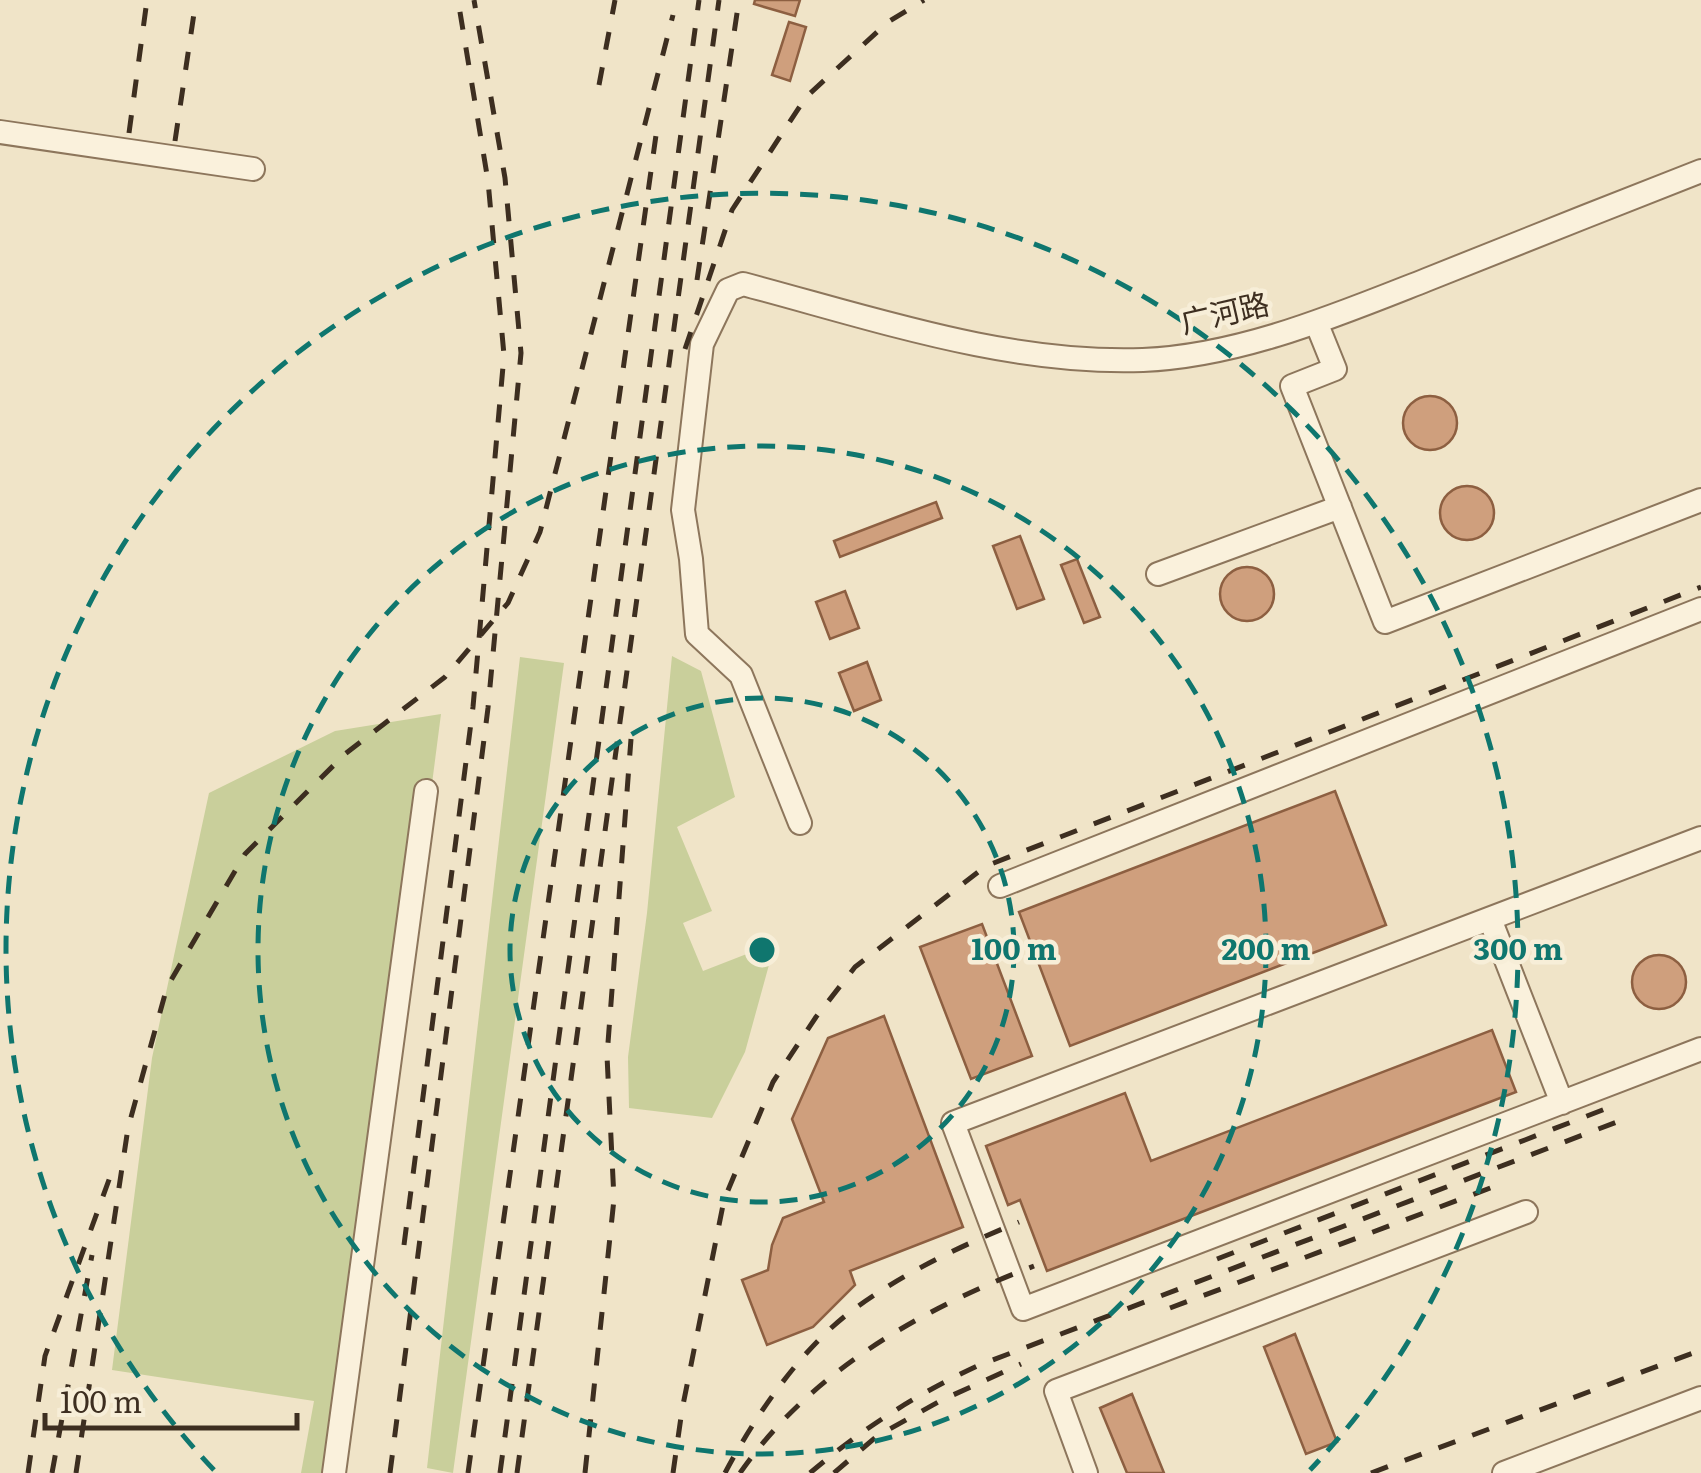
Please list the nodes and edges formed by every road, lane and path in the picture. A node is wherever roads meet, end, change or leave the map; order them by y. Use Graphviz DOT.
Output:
graph roads {
  1 [pos="0,132"];
  2 [pos="253,169"];
  3 [pos="1701,172"];
  4 [pos="1316,322"];
  5 [pos="1701,500"];
  6 [pos="1340,507"];
  7 [pos="1158,574"];
  8 [pos="1701,609"];
  9 [pos="426,791"];
  10 [pos="800,823"];
  11 [pos="1701,838"];
  12 [pos="1000,886"];
  13 [pos="1490,920"];
  14 [pos="1701,1049"];
  15 [pos="1562,1103"];
  16 [pos="1526,1212"];
  17 [pos="1701,1398"];
  18 [pos="334,1473"];
  19 [pos="1086,1473"];
  20 [pos="1504,1473"];
  1 -- 2 [label="street"];
  3 -- 4 [label="street, 广河路"];
  4 -- 6 [label="street"];
  4 -- 10 [label="street, 广河路"];
  5 -- 6 [label="street"];
  6 -- 7 [label="street"];
  8 -- 12 [label="street"];
  9 -- 18 [label="street"];
  11 -- 13 [label="street"];
  13 -- 15 [label="street"];
  13 -- 15 [label="street"];
  14 -- 15 [label="street"];
  16 -- 19 [label="street"];
  17 -- 20 [label="street"];
}
